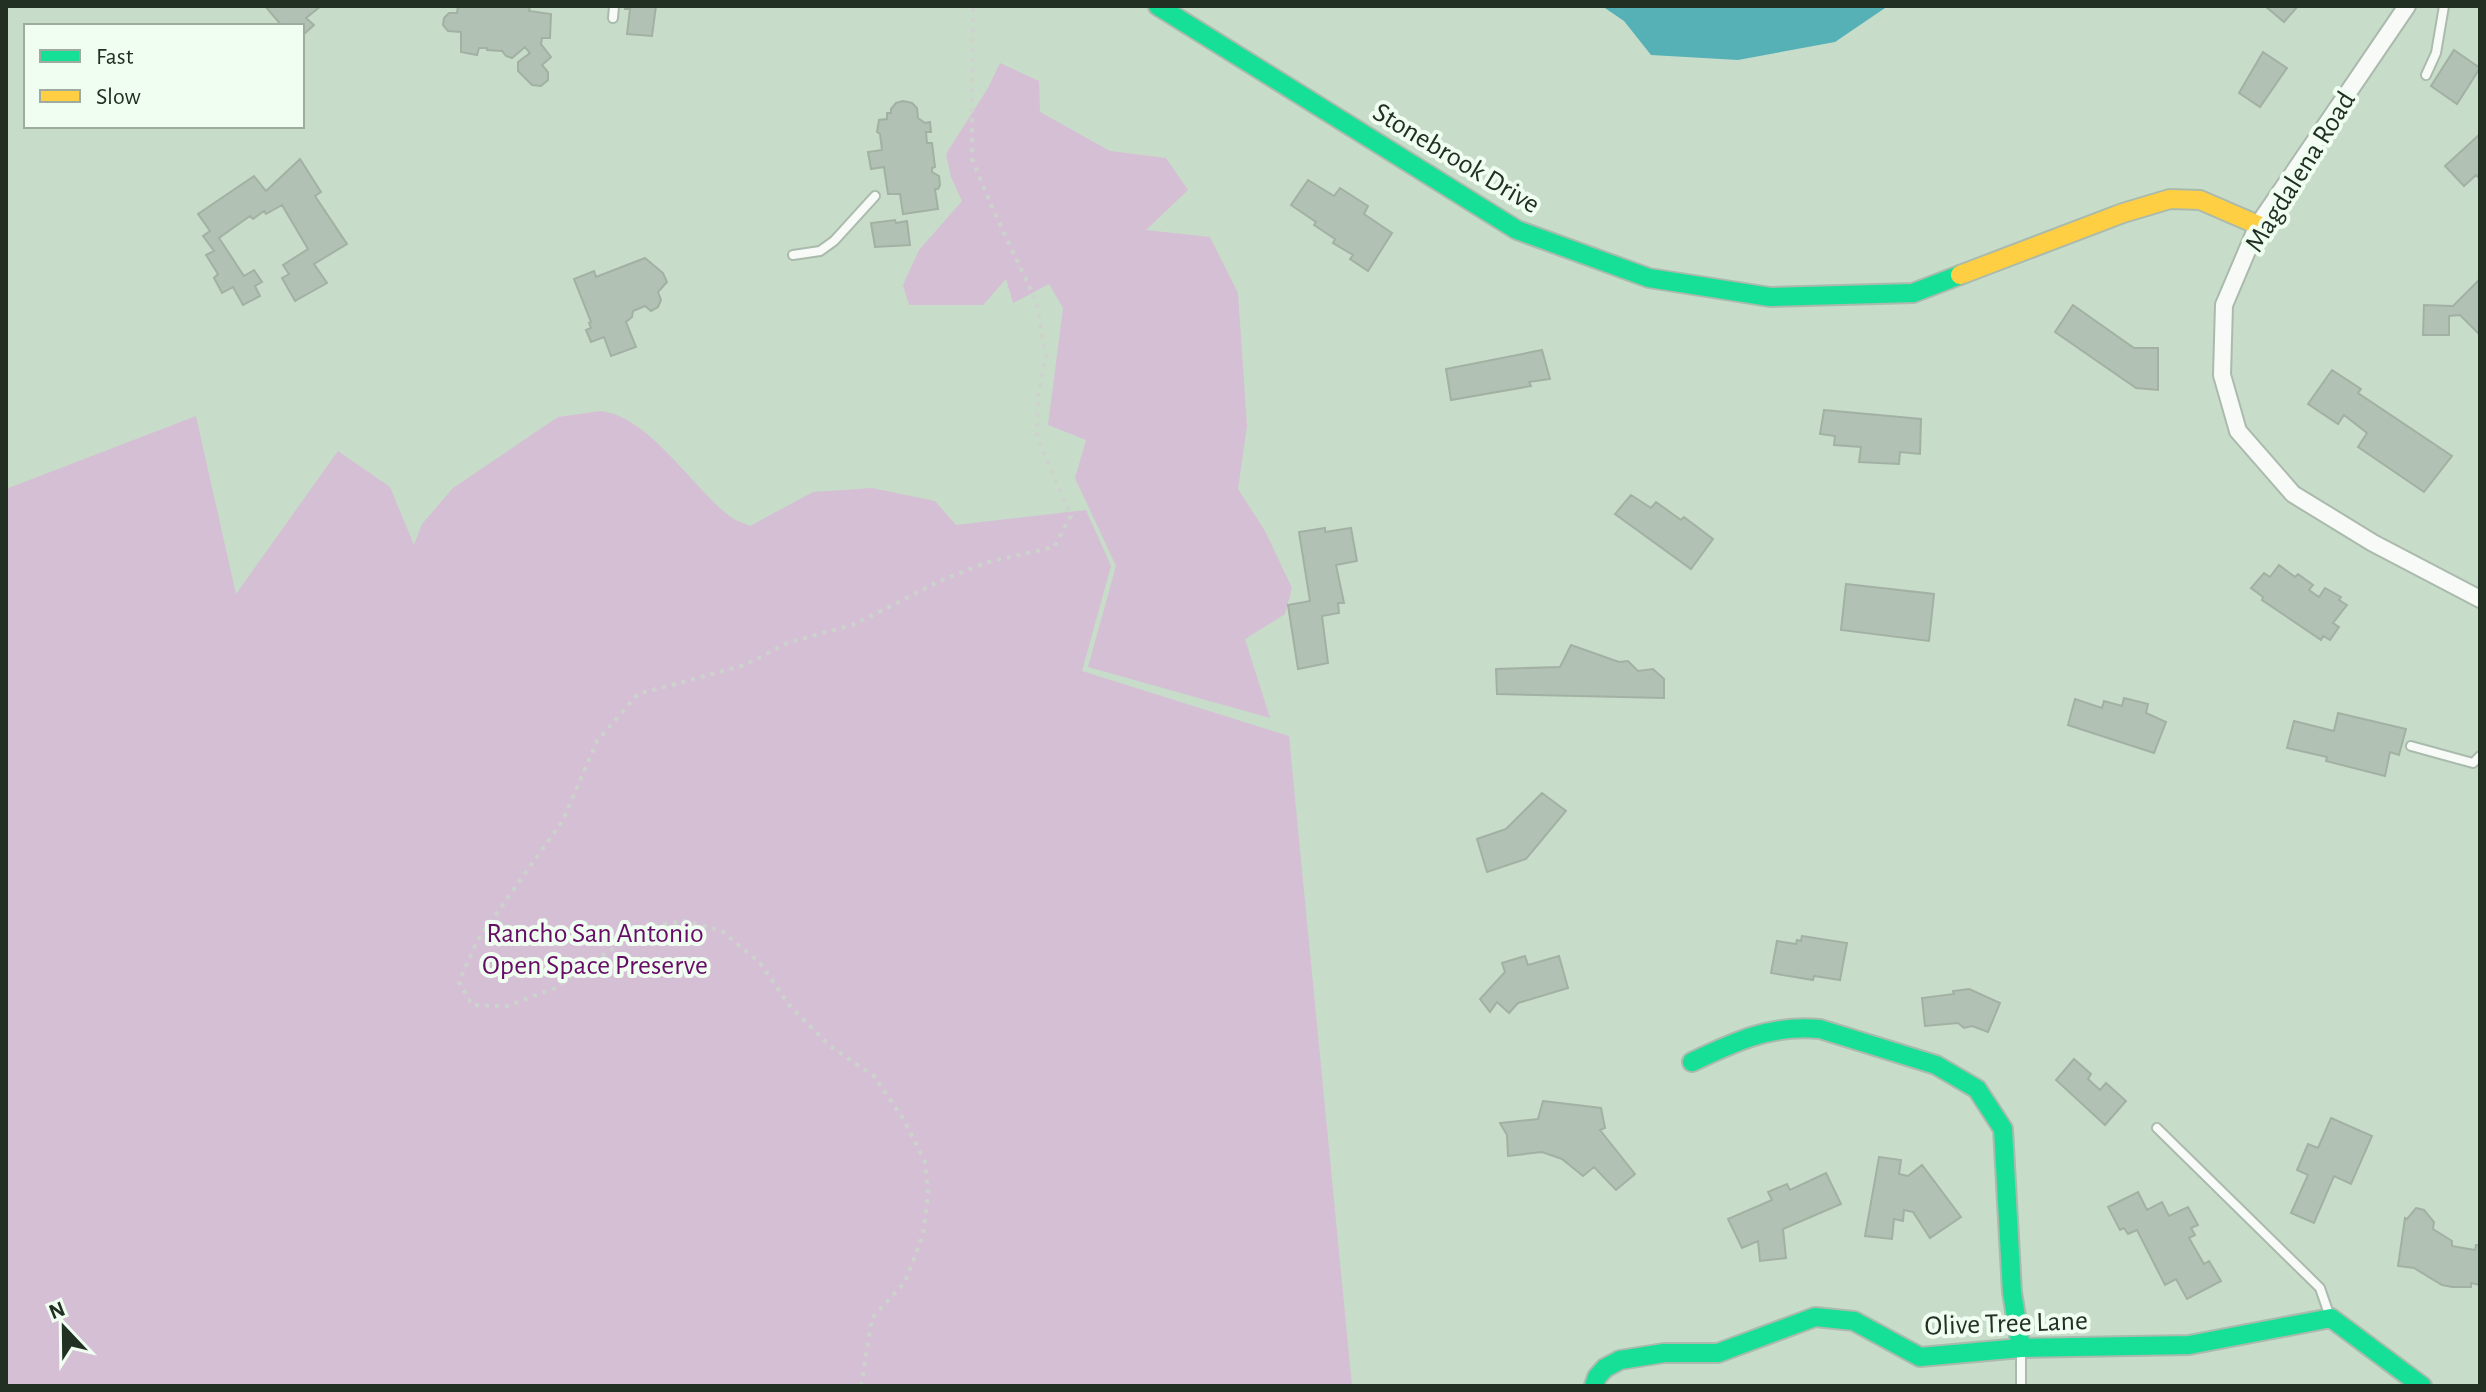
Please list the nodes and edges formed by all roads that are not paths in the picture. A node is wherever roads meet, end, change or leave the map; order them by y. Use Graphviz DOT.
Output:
graph roads {
  1 [pos="614,6"];
  2 [pos="1158,6"];
  3 [pos="2407,6"];
  4 [pos="2444,6"];
  5 [pos="613,18"];
  6 [pos="2426,75"];
  7 [pos="875,196"];
  8 [pos="2258,225"];
  9 [pos="793,255"];
  10 [pos="2480,599"];
  11 [pos="2411,746"];
  12 [pos="2480,756"];
  13 [pos="1692,1062"];
  14 [pos="2157,1128"];
  15 [pos="2331,1318"];
  16 [pos="2021,1348"];
  17 [pos="1594,1386"];
  18 [pos="2021,1386"];
  19 [pos="2422,1386"];
  1 -- 5 [label="lane"];
  2 -- 8 [label="street, Stonebrook Drive"];
  3 -- 8 [label="street, Magdalena Road"];
  4 -- 6 [label="lane"];
  7 -- 9 [label="lane"];
  8 -- 10 [label="street, Magdalena Road"];
  11 -- 12 [label="lane"];
  13 -- 16 [label="street"];
  14 -- 15 [label="lane"];
  15 -- 16 [label="street, Olive Tree Lane"];
  15 -- 19 [label="street"];
  16 -- 17 [label="street, Olive Tree Lane"];
  16 -- 18 [label="lane"];
}
